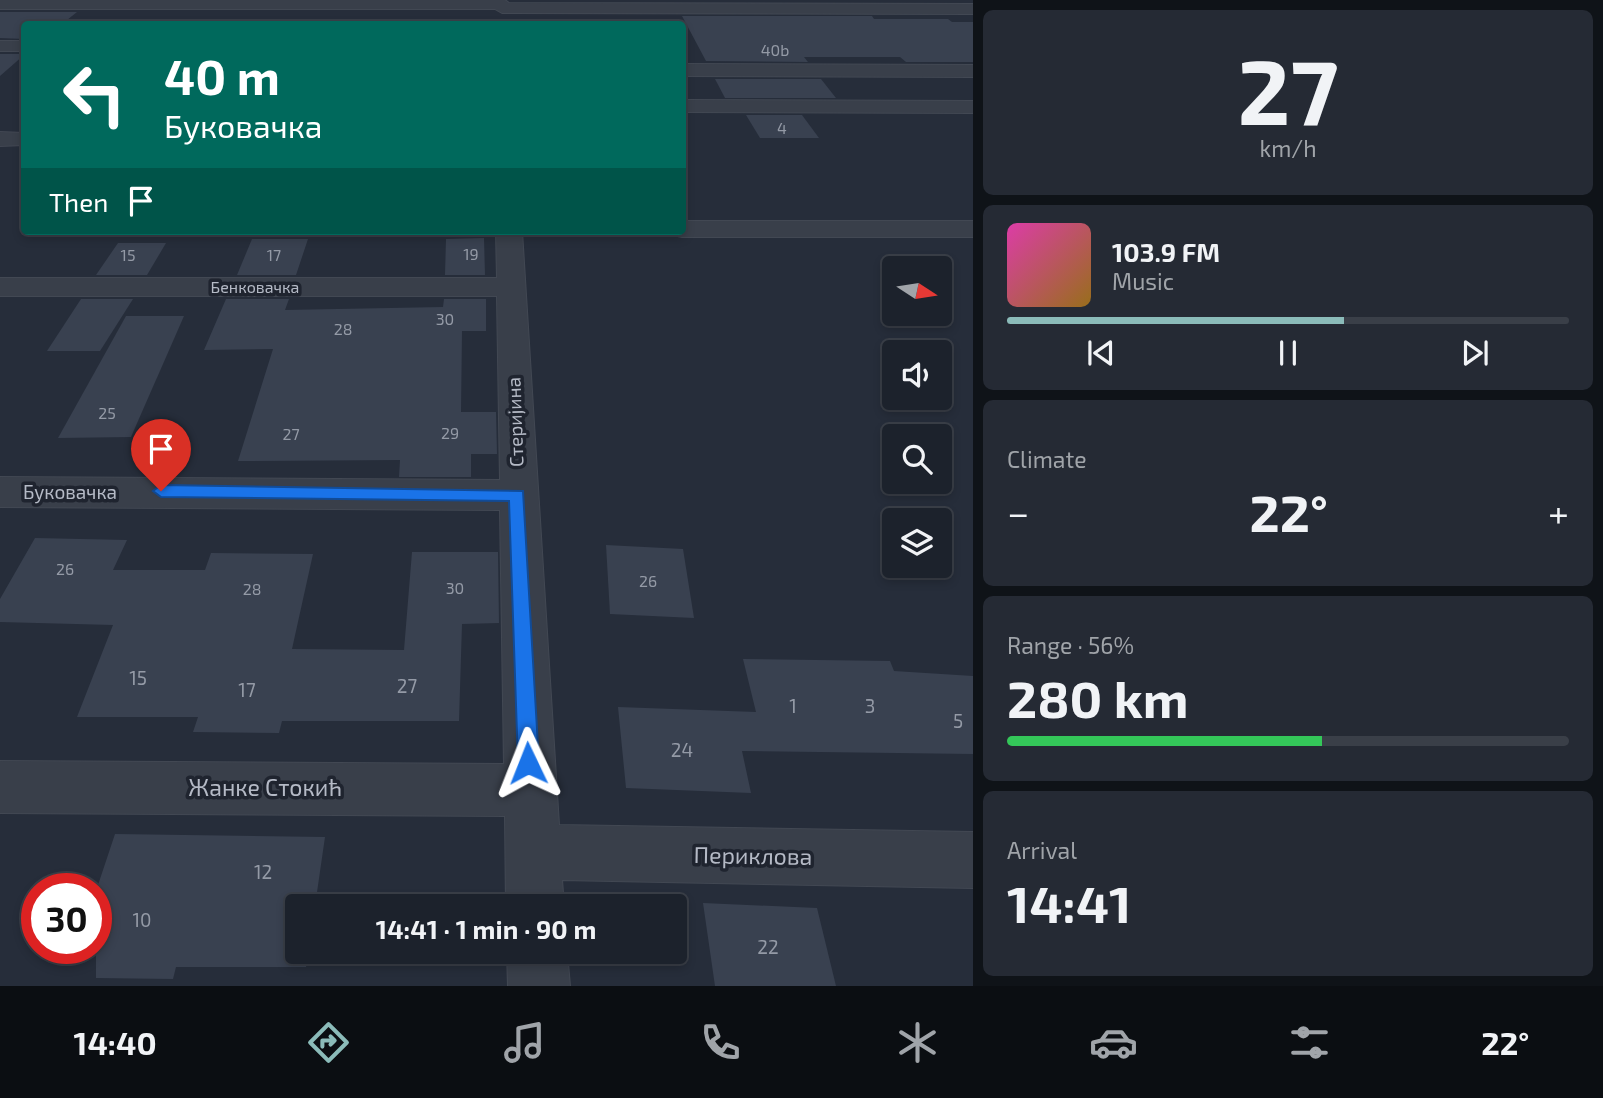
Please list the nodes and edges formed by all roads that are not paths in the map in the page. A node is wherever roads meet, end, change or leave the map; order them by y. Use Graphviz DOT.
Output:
graph roads {
  1 [pos="0,4"];
  2 [pos="502,4"];
  3 [pos="973,9"];
  4 [pos="0,46"];
  5 [pos="21,46"];
  6 [pos="686,70"];
  7 [pos="973,71"];
  8 [pos="686,106"];
  9 [pos="973,107"];
  10 [pos="0,139"];
  11 [pos="21,139"];
  12 [pos="686,229"];
  13 [pos="973,229"];
  14 [pos="509,235"];
  15 [pos="0,287"];
  16 [pos="510,287"];
  17 [pos="0,492"];
  18 [pos="517,495"];
  19 [pos="0,787"];
  20 [pos="529,790"];
  21 [pos="532,852"];
  22 [pos="973,860"];
  23 [pos="534,894"];
  24 [pos="538,964"];
  25 [pos="539,986"];
  1 -- 2 [label="street"];
  2 -- 3 [label="street"];
  4 -- 5 [label="street"];
  6 -- 7 [label="street"];
  8 -- 9 [label="street"];
  10 -- 11 [label="street"];
  12 -- 13 [label="street"];
  14 -- 16 [label="street, Стеријина"];
  15 -- 16 [label="street, Бенковачка"];
  16 -- 18 [label="street, Стеријина"];
  17 -- 18 [label="street, Буковачка"];
  18 -- 20 [label="street, Стеријина"];
  19 -- 20 [label="street, Жанке Стокић"];
  20 -- 21 [label="street, Стеријина"];
  21 -- 22 [label="street, Периклова"];
  21 -- 23 [label="street, Стеријина"];
  24 -- 25 [label="street"];
}
